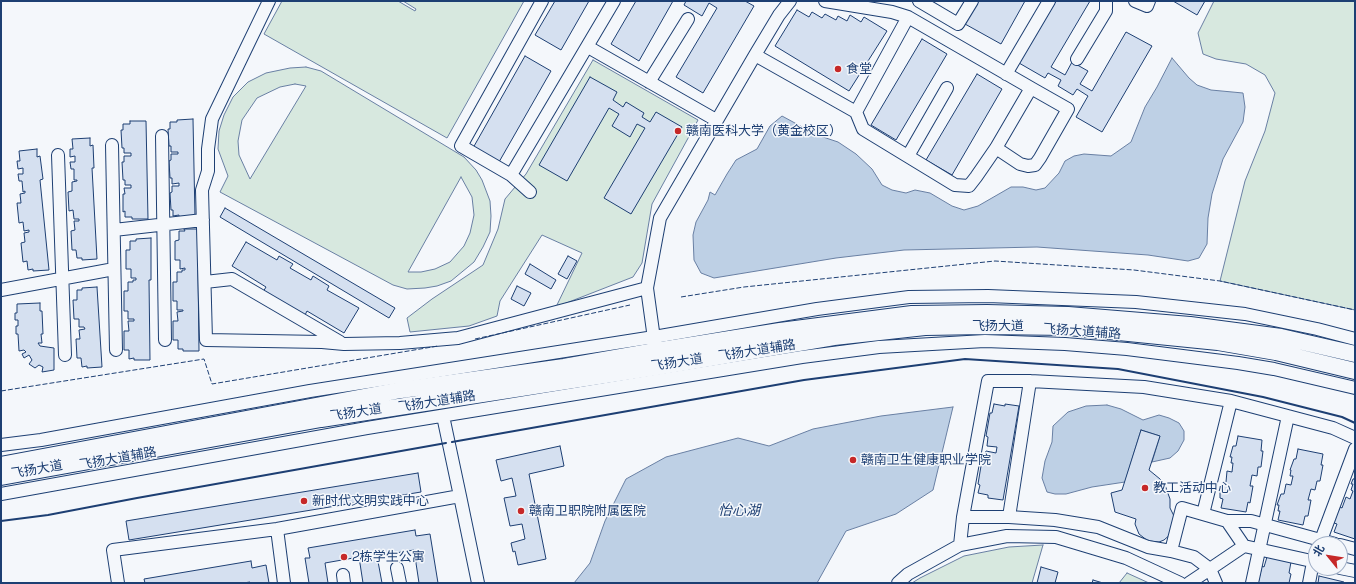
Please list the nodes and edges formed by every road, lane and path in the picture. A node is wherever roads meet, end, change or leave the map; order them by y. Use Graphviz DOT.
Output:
graph roads {
  1 [pos="269,1"];
  2 [pos="542,1"];
  3 [pos="614,1"];
  4 [pos="790,1"];
  5 [pos="825,1"];
  6 [pos="919,1"];
  7 [pos="972,1"];
  8 [pos="1049,1"];
  9 [pos="1106,1"];
  10 [pos="1135,1"];
  11 [pos="1149,1"];
  12 [pos="908,17"];
  13 [pos="688,19"];
  14 [pos="588,47"];
  15 [pos="755,55"];
  16 [pos="1078,59"];
  17 [pos="1006,74"];
  18 [pos="650,82"];
  19 [pos="947,88"];
  20 [pos="1030,88"];
  21 [pos="856,112"];
  22 [pos="716,120"];
  23 [pos="162,136"];
  24 [pos="112,145"];
  25 [pos="996,148"];
  26 [pos="58,155"];
  27 [pos="908,156"];
  28 [pos="511,175"];
  29 [pos="530,192"];
  30 [pos="203,220"];
  31 [pos="163,225"];
  32 [pos="114,230"];
  33 [pos="114,269"];
  34 [pos="62,278"];
  35 [pos="205,282"];
  36 [pos="647,288"];
  37 [pos="1,290"];
  38 [pos="1136,302"];
  39 [pos="817,309"];
  40 [pos="1190,325"];
  41 [pos="925,327"];
  42 [pos="1317,329"];
  43 [pos="780,331"];
  44 [pos="1281,337"];
  45 [pos="1355,339"];
  46 [pos="165,340"];
  47 [pos="1218,342"];
  48 [pos="344,344"];
  49 [pos="654,344"];
  50 [pos="879,347"];
  51 [pos="116,350"];
  52 [pos="751,352"];
  53 [pos="1355,354"];
  54 [pos="65,355"];
  55 [pos="802,358"];
  56 [pos="510,359"];
  57 [pos="657,366"];
  58 [pos="564,367"];
  59 [pos="1262,367"];
  60 [pos="1355,371"];
  61 [pos="432,372"];
  62 [pos="1030,381"];
  63 [pos="1341,384"];
  64 [pos="1355,384"];
  65 [pos="534,386"];
  66 [pos="1355,388"];
  67 [pos="401,390"];
  68 [pos="1231,401"];
  69 [pos="490,408"];
  70 [pos="443,416"];
  71 [pos="1288,416"];
  72 [pos="320,419"];
  73 [pos="367,428"];
  74 [pos="1355,438"];
  75 [pos="41,440"];
  76 [pos="1,442"];
  77 [pos="1,445"];
  78 [pos="96,447"];
  79 [pos="1355,449"];
  80 [pos="1,465"];
  81 [pos="1,477"];
  82 [pos="1,494"];
  83 [pos="460,496"];
  84 [pos="1203,514"];
  85 [pos="963,517"];
  86 [pos="1009,517"];
  87 [pos="1227,521"];
  88 [pos="1265,525"];
  89 [pos="277,529"];
  90 [pos="1322,536"];
  91 [pos="1308,537"];
  92 [pos="960,545"];
  93 [pos="1244,546"];
  94 [pos="1260,549"];
  95 [pos="1171,551"];
  96 [pos="1308,561"];
  97 [pos="397,568"];
  98 [pos="1210,569"];
  99 [pos="118,583"];
  100 [pos="284,583"];
  101 [pos="400,583"];
  102 [pos="478,583"];
  103 [pos="898,583"];
  104 [pos="1180,583"];
  105 [pos="1189,583"];
  106 [pos="1216,583"];
  107 [pos="1252,583"];
  1 -- 30 [label="street"];
  2 -- 28 [label="street"];
  3 -- 14 [label="street"];
  4 -- 15 [label="street"];
  5 -- 12 [label="street"];
  6 -- 7 [label="street"];
  8 -- 17 [label="street"];
  9 -- 16 [label="street"];
  10 -- 11 [label="street"];
  12 -- 17 [label="street"];
  12 -- 21 [label="street"];
  13 -- 18 [label="street"];
  14 -- 18 [label="street"];
  14 -- 28 [label="street"];
  15 -- 21 [label="street"];
  15 -- 22 [label="street"];
  17 -- 20 [label="street"];
  18 -- 22 [label="street"];
  19 -- 27 [label="street"];
  20 -- 25 [label="street"];
  20 -- 25 [label="street"];
  21 -- 27 [label="street"];
  22 -- 36 [label="street"];
  23 -- 31 [label="street"];
  24 -- 32 [label="street"];
  25 -- 27 [label="street"];
  26 -- 34 [label="street"];
  28 -- 29 [label="street"];
  30 -- 31 [label="street"];
  30 -- 35 [label="street"];
  31 -- 32 [label="street"];
  31 -- 46 [label="street"];
  32 -- 33 [label="street"];
  33 -- 34 [label="street"];
  33 -- 51 [label="street"];
  34 -- 37 [label="street"];
  34 -- 54 [label="street"];
  35 -- 48 [label="street"];
  35 -- 48 [label="street"];
  36 -- 48 [label="street"];
  36 -- 49 [label="street"];
  38 -- 39 [label="street"];
  38 -- 40 [label="street"];
  38 -- 42 [label="street"];
  39 -- 43 [label="street"];
  39 -- 49 [label="street"];
  40 -- 43 [label="main road, 飞扬大道"];
  40 -- 44 [label="main road, 飞扬大道"];
  41 -- 47 [label="main road, 飞扬大道"];
  41 -- 50 [label="street"];
  41 -- 52 [label="main road, 飞扬大道"];
  42 -- 44 [label="street"];
  42 -- 45 [label="street"];
  43 -- 49 [label="main road, 飞扬大道"];
  44 -- 53 [label="main road, 飞扬大道"];
  47 -- 59 [label="street"];
  47 -- 60 [label="main road, 飞扬大道"];
  49 -- 56 [label="street"];
  49 -- 57 [label="street"];
  49 -- 58 [label="main road, 飞扬大道"];
  50 -- 55 [label="street, 飞扬大道辅路"];
  50 -- 59 [label="street, 飞扬大道辅路"];
  52 -- 55 [label="street"];
  52 -- 57 [label="main road, 飞扬大道"];
  55 -- 69 [label="street, 飞扬大道辅路"];
  56 -- 58 [label="street"];
  56 -- 61 [label="street"];
  57 -- 65 [label="main road, 飞扬大道"];
  58 -- 67 [label="main road, 飞扬大道"];
  59 -- 63 [label="street, 飞扬大道辅路"];
  61 -- 67 [label="street"];
  61 -- 75 [label="street"];
  62 -- 68 [label="street"];
  62 -- 85 [label="street"];
  62 -- 86 [label="street"];
  63 -- 64 [label="street"];
  63 -- 66 [label="street, 飞扬大道辅路"];
  65 -- 69 [label="street"];
  65 -- 72 [label="main road, 飞扬大道"];
  67 -- 78 [label="main road, 飞扬大道"];
  68 -- 71 [label="street"];
  68 -- 84 [label="street"];
  69 -- 70 [label="street, 飞扬大道辅路"];
  70 -- 73 [label="street, 飞扬大道辅路"];
  70 -- 83 [label="street"];
  71 -- 74 [label="street"];
  71 -- 88 [label="street"];
  72 -- 73 [label="street"];
  72 -- 81 [label="main road, 飞扬大道"];
  73 -- 82 [label="street, 飞扬大道辅路"];
  75 -- 77 [label="street"];
  75 -- 78 [label="street"];
  76 -- 77 [label="street"];
  78 -- 80 [label="main road, 飞扬大道"];
  79 -- 90 [label="street"];
  83 -- 89 [label="street"];
  83 -- 102 [label="street"];
  84 -- 87 [label="street"];
  84 -- 95 [label="street"];
  85 -- 86 [label="street"];
  85 -- 92 [label="street"];
  86 -- 95 [label="street"];
  87 -- 88 [label="street"];
  87 -- 93 [label="street"];
  88 -- 91 [label="street"];
  88 -- 94 [label="street"];
  89 -- 99 [label="street"];
  89 -- 100 [label="street"];
  92 -- 103 [label="street"];
  92 -- 104 [label="street"];
  93 -- 94 [label="street"];
  93 -- 98 [label="street"];
  94 -- 96 [label="street"];
  94 -- 107 [label="street"];
  95 -- 98 [label="street"];
  97 -- 101 [label="street"];
  98 -- 105 [label="street"];
  98 -- 106 [label="street"];
}
